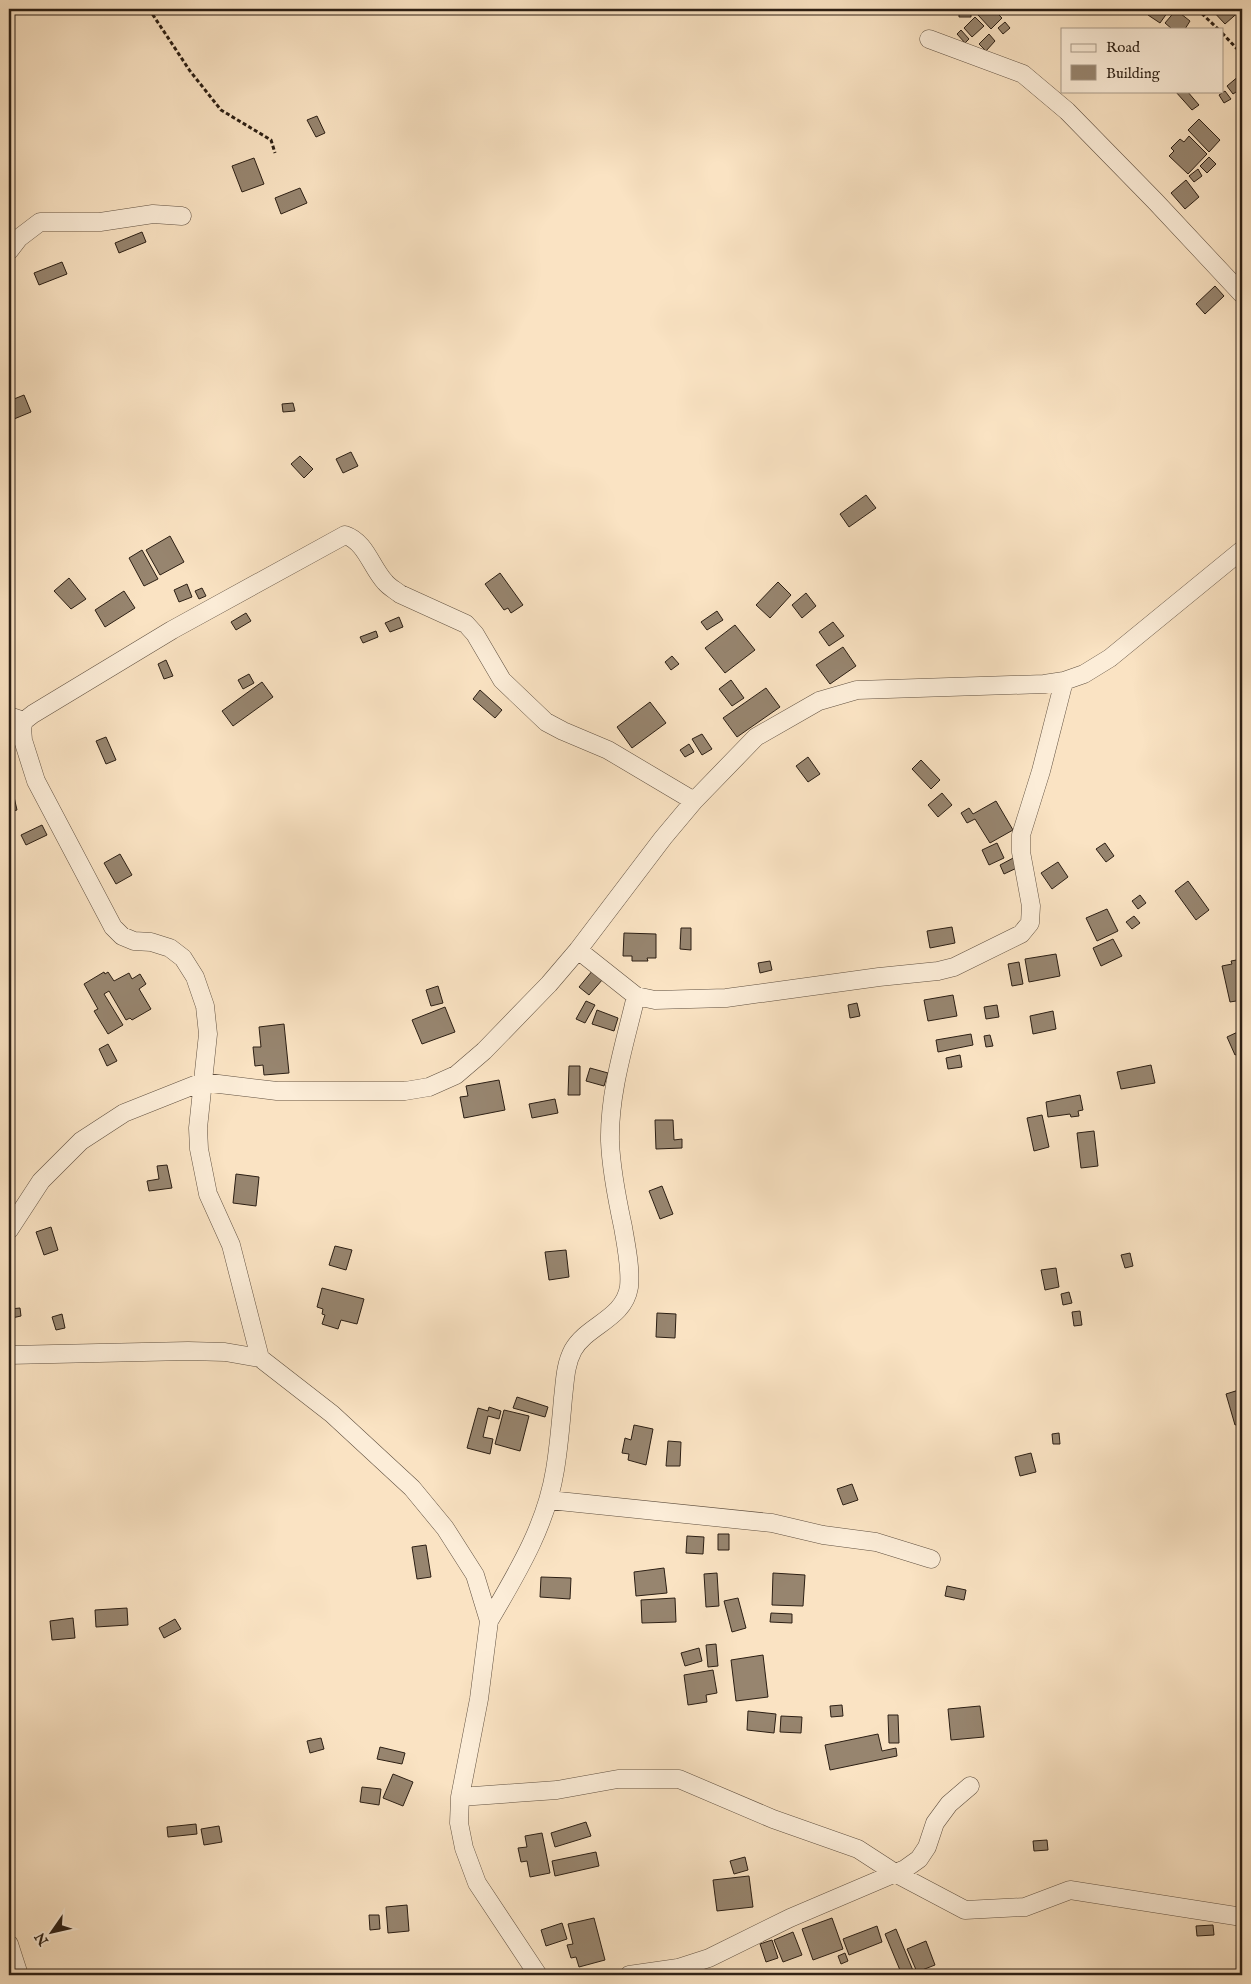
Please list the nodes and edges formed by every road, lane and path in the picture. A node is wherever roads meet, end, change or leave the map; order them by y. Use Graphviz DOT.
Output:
graph roads {
  1 [pos="149,9"];
  2 [pos="1197,9"];
  3 [pos="1217,28"];
  4 [pos="1224,35"];
  5 [pos="929,39"];
  6 [pos="1242,54"];
  7 [pos="275,153"];
  8 [pos="182,216"];
  9 [pos="9,251"];
  10 [pos="1242,294"];
  11 [pos="1242,550"];
  12 [pos="1064,681"];
  13 [pos="17,718"];
  14 [pos="694,801"];
  15 [pos="578,950"];
  16 [pos="636,996"];
  17 [pos="202,1082"];
  18 [pos="9,1230"];
  19 [pos="9,1354"];
  20 [pos="260,1358"];
  21 [pos="549,1500"];
  22 [pos="931,1559"];
  23 [pos="489,1621"];
  24 [pos="970,1786"];
  25 [pos="460,1797"];
  26 [pos="895,1873"];
  27 [pos="1242,1917"];
  28 [pos="9,1944"];
  29 [pos="20,1975"];
  30 [pos="538,1975"];
  31 [pos="629,1975"];
  1 -- 7 [label="path"];
  2 -- 3 [label="path"];
  4 -- 6 [label="path"];
  5 -- 10 [label="street"];
  8 -- 9 [label="street"];
  11 -- 12 [label="street"];
  12 -- 14 [label="street"];
  12 -- 16 [label="street"];
  13 -- 14 [label="street"];
  13 -- 17 [label="street"];
  14 -- 15 [label="street"];
  15 -- 16 [label="street"];
  15 -- 17 [label="street"];
  16 -- 21 [label="street"];
  17 -- 18 [label="street"];
  17 -- 20 [label="street"];
  19 -- 20 [label="street"];
  20 -- 23 [label="street"];
  21 -- 22 [label="street"];
  21 -- 23 [label="street"];
  23 -- 25 [label="street"];
  24 -- 26 [label="street"];
  25 -- 26 [label="street"];
  25 -- 30 [label="street"];
  26 -- 27 [label="street"];
  26 -- 31 [label="street"];
  28 -- 29 [label="street"];
}
